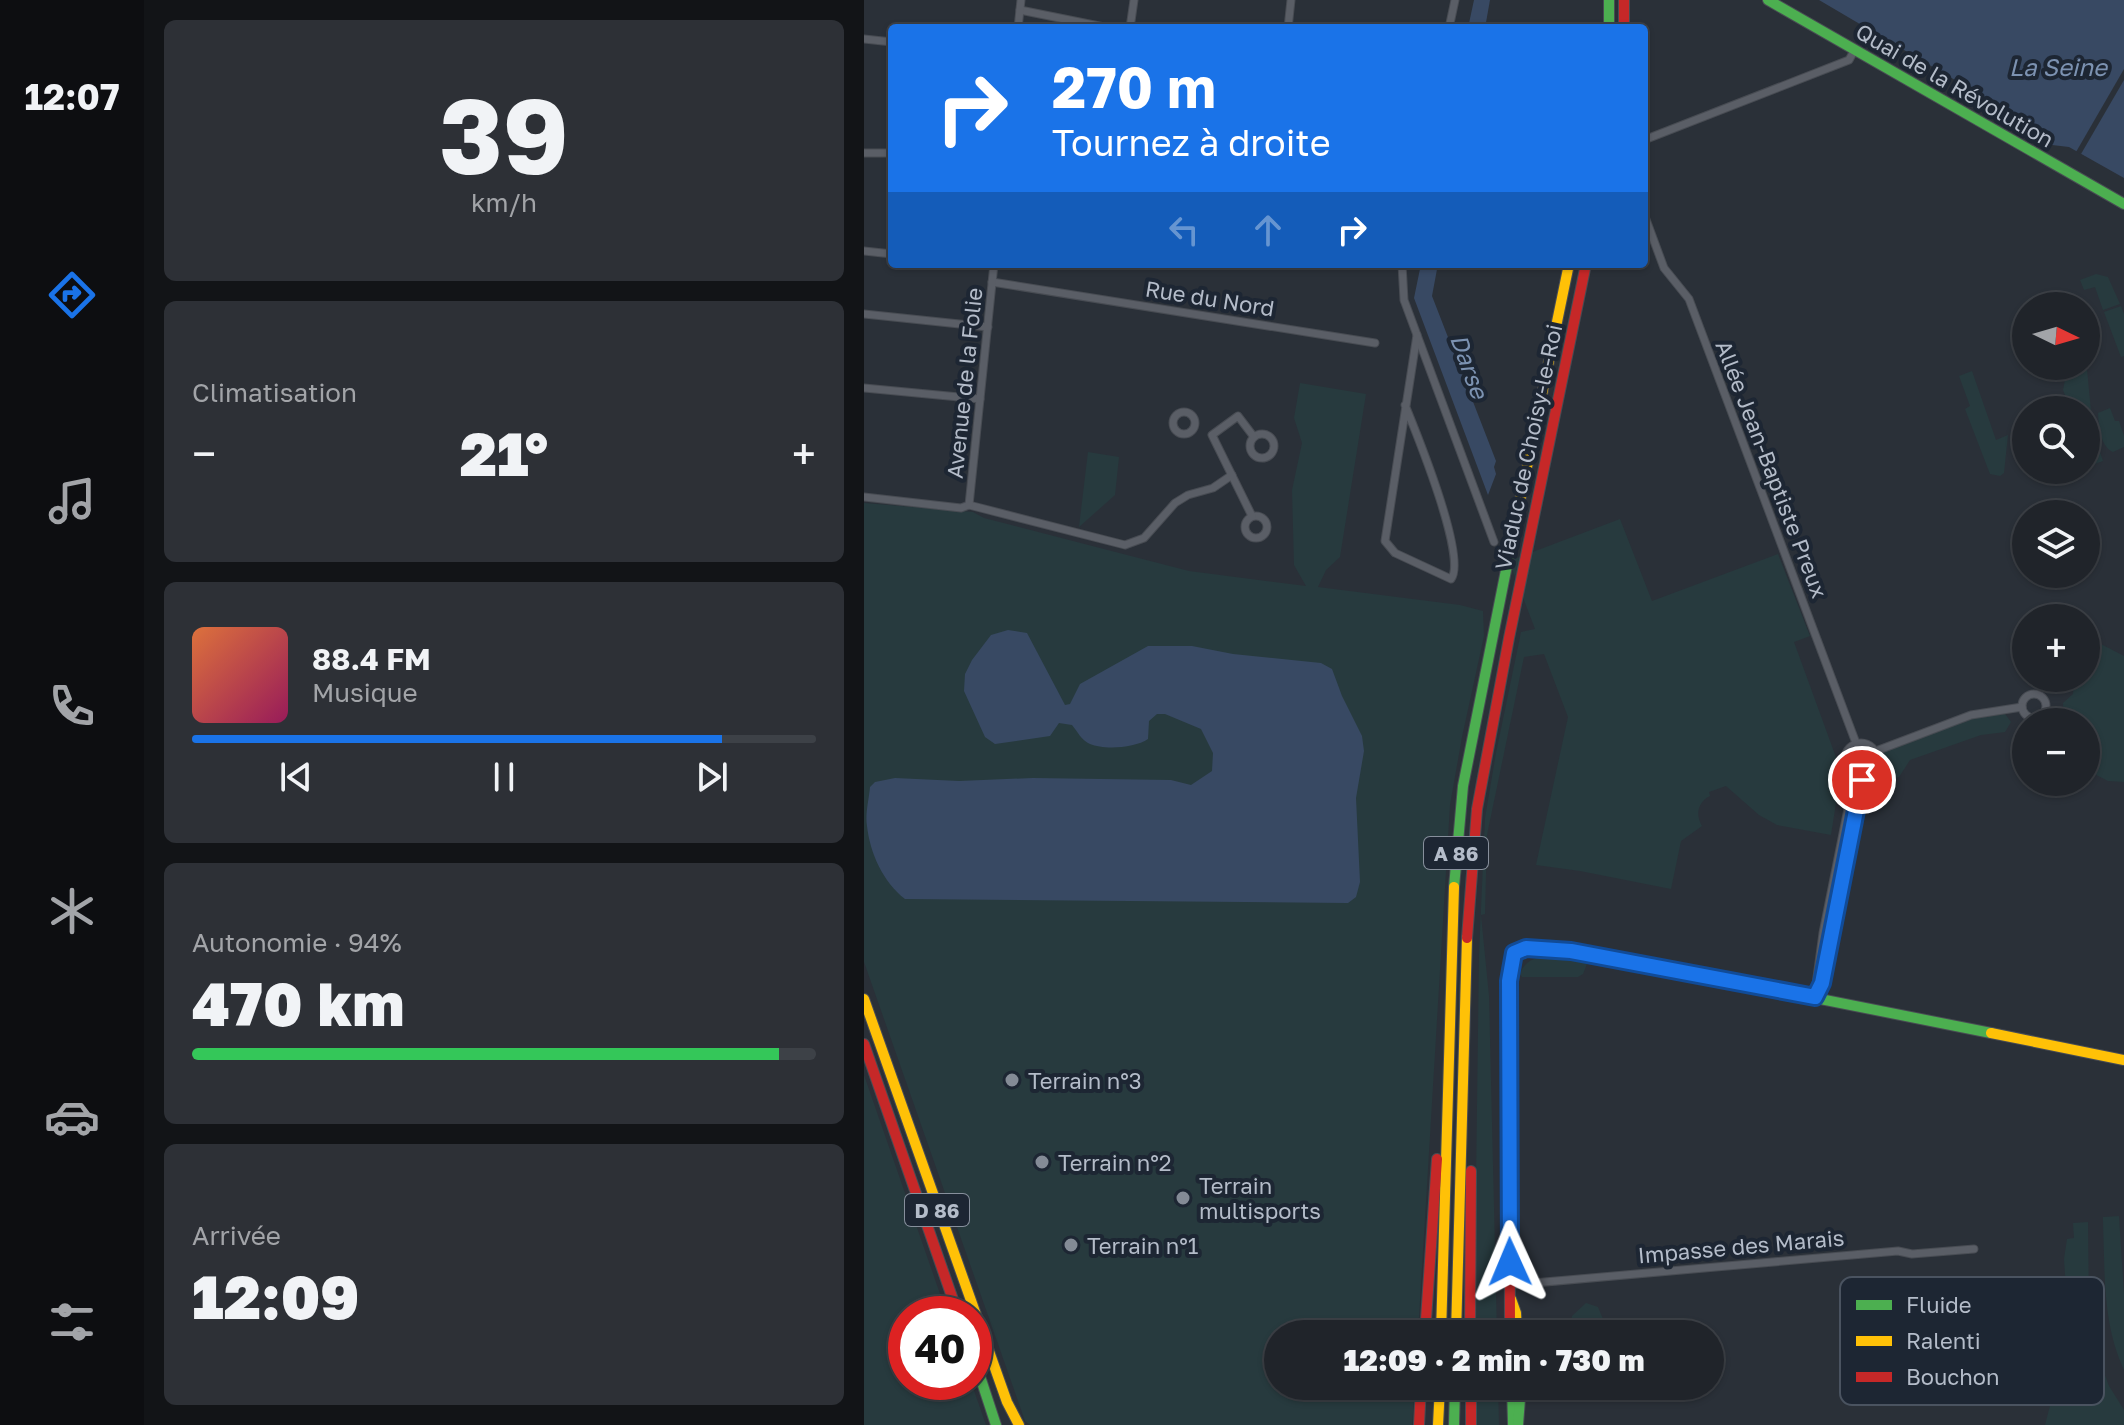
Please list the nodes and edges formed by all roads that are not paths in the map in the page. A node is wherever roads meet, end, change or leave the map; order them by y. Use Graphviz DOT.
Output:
graph roads {
  1 [pos="1021,0"];
  2 [pos="1134,0"];
  3 [pos="1291,0"];
  4 [pos="1455,0"];
  5 [pos="1609,0"];
  6 [pos="1624,0"];
  7 [pos="1768,0"];
  8 [pos="1020,10"];
  9 [pos="1018,24"];
  10 [pos="1089,24"];
  11 [pos="1131,24"];
  12 [pos="1288,24"];
  13 [pos="1450,24"];
  14 [pos="1609,24"];
  15 [pos="1624,24"];
  16 [pos="864,39"];
  17 [pos="888,42"];
  18 [pos="1854,51"];
  19 [pos="1648,138"];
  20 [pos="864,153"];
  21 [pos="888,153"];
  22 [pos="2124,204"];
  23 [pos="1648,225"];
  24 [pos="864,251"];
  25 [pos="888,254"];
  26 [pos="994,268"];
  27 [pos="1402,268"];
  28 [pos="1568,268"];
  29 [pos="1585,268"];
  30 [pos="992,282"];
  31 [pos="864,314"];
  32 [pos="988,327"];
  33 [pos="1417,335"];
  34 [pos="1375,343"];
  35 [pos="864,388"];
  36 [pos="980,399"];
  37 [pos="1405,405"];
  38 [pos="1194,429"];
  39 [pos="1212,435"];
  40 [pos="1254,437"];
  41 [pos="1232,475"];
  42 [pos="864,497"];
  43 [pos="969,505"];
  44 [pos="1252,516"];
  45 [pos="1494,542"];
  46 [pos="2022,707"];
  47 [pos="1856,743"];
  48 [pos="1876,751"];
  49 [pos="1859,774"];
  50 [pos="1815,997"];
  51 [pos="864,999"];
  52 [pos="864,1044"];
  53 [pos="2124,1060"];
  54 [pos="1447,1104"];
  55 [pos="1463,1104"];
  56 [pos="1974,1249"];
  57 [pos="1510,1291"];
  58 [pos="952,1296"];
  59 [pos="1426,1320"];
  60 [pos="1441,1320"];
  61 [pos="1456,1320"];
  62 [pos="1470,1320"];
  63 [pos="1510,1320"];
  64 [pos="1516,1320"];
  65 [pos="988,1400"];
  66 [pos="1420,1400"];
  67 [pos="1439,1400"];
  68 [pos="1455,1400"];
  69 [pos="1471,1400"];
  70 [pos="1513,1400"];
  71 [pos="1519,1400"];
  72 [pos="1018,1423"];
  73 [pos="996,1425"];
  74 [pos="1419,1425"];
  75 [pos="1438,1425"];
  76 [pos="1454,1425"];
  77 [pos="1471,1425"];
  78 [pos="1515,1425"];
  1 -- 8 [label="street"];
  2 -- 11 [label="street"];
  3 -- 12 [label="street"];
  4 -- 13 [label="street"];
  5 -- 14 [label="main road"];
  6 -- 15 [label="main road"];
  7 -- 18 [label="main road, Quai de la Révolution"];
  8 -- 9 [label="street"];
  8 -- 10 [label="street"];
  16 -- 17 [label="street"];
  18 -- 19 [label="street"];
  18 -- 22 [label="main road, Quai de la Révolution"];
  20 -- 21 [label="street"];
  23 -- 47 [label="street, Allée Jean-Baptiste Preux"];
  24 -- 25 [label="street"];
  26 -- 30 [label="street, Avenue de la Folie"];
  27 -- 33 [label="street"];
  28 -- 54 [label="main road, Viaduc de Choisy-le-Roi / A 86"];
  29 -- 55 [label="main road, Viaduc de Choisy-le-Roi / A 86"];
  30 -- 32 [label="street, Avenue de la Folie"];
  30 -- 34 [label="street, Rue du Nord"];
  31 -- 32 [label="street"];
  32 -- 36 [label="street, Avenue de la Folie"];
  33 -- 37 [label="street"];
  33 -- 45 [label="street"];
  35 -- 36 [label="street"];
  36 -- 43 [label="street, Avenue de la Folie"];
  37 -- 37 [label="street"];
  38 -- 39 [label="street"];
  39 -- 40 [label="street"];
  39 -- 41 [label="street"];
  41 -- 43 [label="street"];
  41 -- 44 [label="street"];
  42 -- 43 [label="street"];
  46 -- 48 [label="street"];
  47 -- 48 [label="street"];
  47 -- 49 [label="street"];
  48 -- 49 [label="street"];
  49 -- 50 [label="street"];
  50 -- 53 [label="main road"];
  50 -- 57 [label="main road"];
  51 -- 72 [label="main road, D 86"];
  52 -- 58 [label="main road, D 86"];
  54 -- 59 [label="main road"];
  54 -- 60 [label="main road, A 86"];
  55 -- 61 [label="main road, A 86"];
  55 -- 62 [label="main road"];
  56 -- 57 [label="street, Impasse des Marais"];
  57 -- 63 [label="main road"];
  57 -- 64 [label="main road"];
  65 -- 73 [label="main road"];
  66 -- 74 [label="main road"];
  67 -- 75 [label="main road"];
  68 -- 76 [label="main road"];
  69 -- 77 [label="main road"];
  70 -- 78 [label="main road"];
  71 -- 78 [label="main road"];
}
